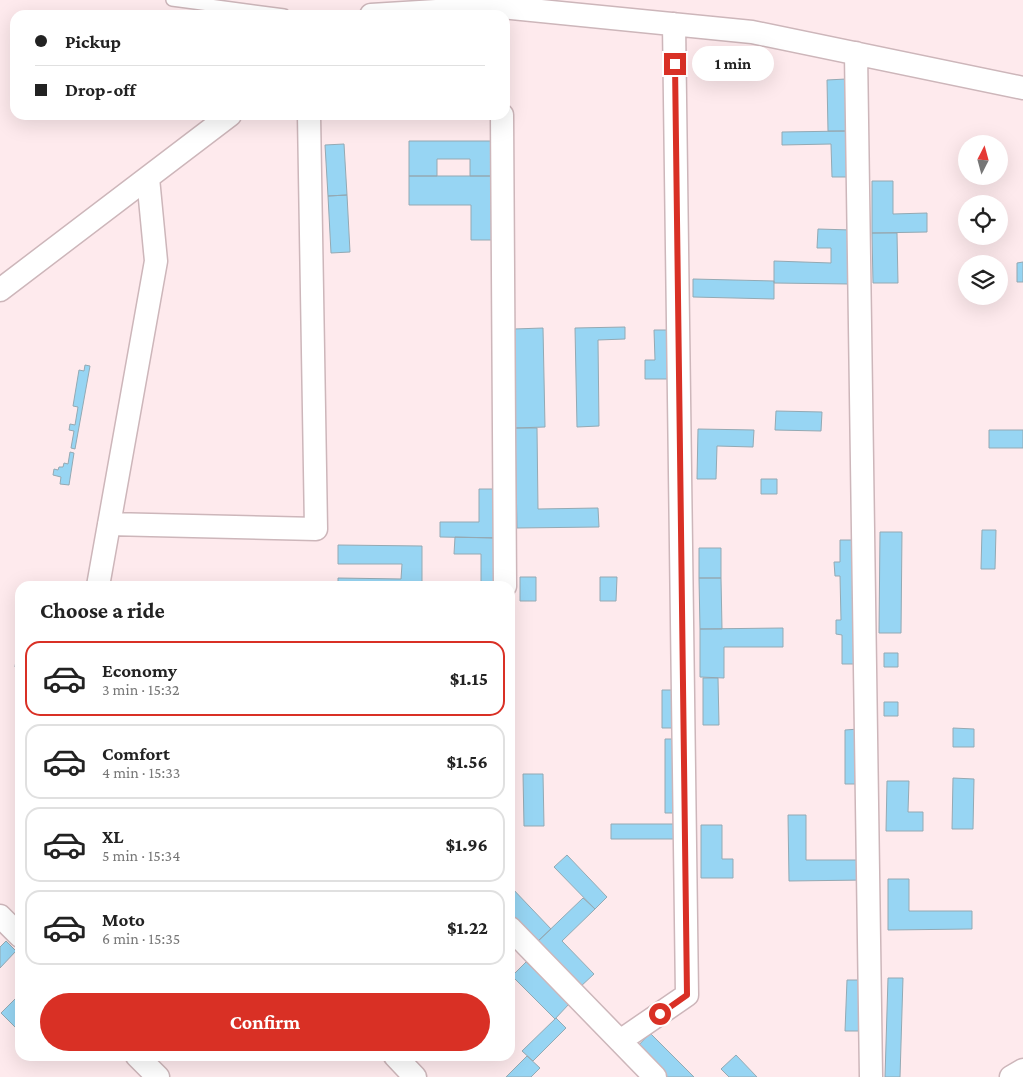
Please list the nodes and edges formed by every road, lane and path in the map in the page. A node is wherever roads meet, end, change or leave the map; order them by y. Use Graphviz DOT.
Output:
graph roads {
  1 [pos="172,0"];
  2 [pos="247,10"];
  3 [pos="510,12"];
  4 [pos="674,24"];
  5 [pos="856,53"];
  6 [pos="1023,88"];
  7 [pos="223,120"];
  8 [pos="309,120"];
  9 [pos="502,120"];
  10 [pos="148,178"];
  11 [pos="0,290"];
  12 [pos="109,524"];
  13 [pos="99,581"];
  14 [pos="504,581"];
  15 [pos="0,916"];
  16 [pos="15,931"];
  17 [pos="515,933"];
  18 [pos="620,1041"];
  19 [pos="143,1061"];
  20 [pos="400,1061"];
  21 [pos="1023,1070"];
  22 [pos="158,1077"];
  23 [pos="415,1077"];
  24 [pos="655,1077"];
  25 [pos="871,1077"];
  26 [pos="1011,1077"];
  1 -- 2 [label="lane"];
  3 -- 4 [label="street"];
  4 -- 5 [label="street"];
  4 -- 18 [label="street"];
  5 -- 6 [label="street"];
  5 -- 25 [label="street"];
  7 -- 10 [label="street"];
  8 -- 12 [label="street"];
  9 -- 14 [label="street"];
  10 -- 11 [label="street"];
  10 -- 12 [label="street"];
  12 -- 13 [label="street"];
  15 -- 16 [label="street"];
  17 -- 18 [label="street"];
  18 -- 24 [label="street"];
  19 -- 22 [label="street"];
  20 -- 23 [label="street"];
  21 -- 26 [label="street"];
}
